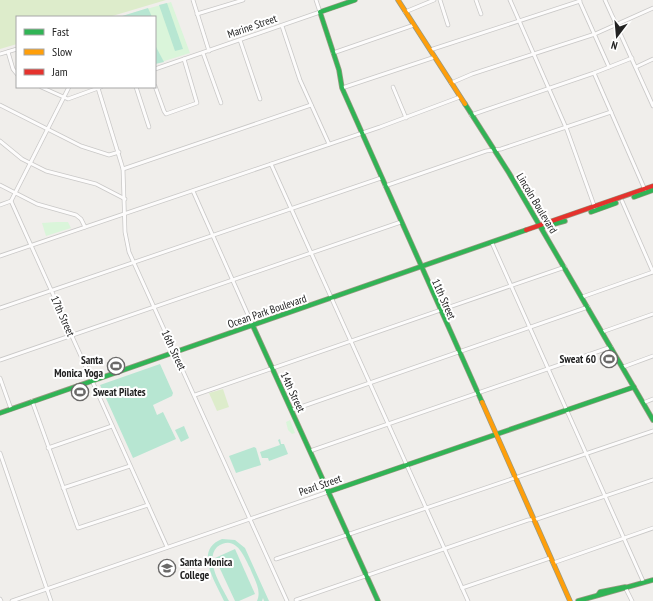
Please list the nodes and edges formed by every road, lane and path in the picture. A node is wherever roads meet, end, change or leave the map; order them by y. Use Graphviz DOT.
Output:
graph roads {
  1 [pos="193,0"];
  2 [pos="242,0"];
  3 [pos="316,0"];
  4 [pos="355,0"];
  5 [pos="398,0"];
  6 [pos="434,0"];
  7 [pos="440,0"];
  8 [pos="476,0"];
  9 [pos="510,0"];
  10 [pos="605,0"];
  11 [pos="580,1"];
  12 [pos="424,2"];
  13 [pos="653,8"];
  14 [pos="320,12"];
  15 [pos="405,12"];
  16 [pos="197,14"];
  17 [pos="480,14"];
  18 [pos="519,21"];
  19 [pos="414,25"];
  20 [pos="448,25"];
  21 [pos="616,25"];
  22 [pos="282,26"];
  23 [pos="595,34"];
  24 [pos="240,40"];
  25 [pos="16,49"];
  26 [pos="430,50"];
  27 [pos="209,51"];
  28 [pos="8,52"];
  29 [pos="203,53"];
  30 [pos="333,53"];
  31 [pos="0,54"];
  32 [pos="534,54"];
  33 [pos="435,57"];
  34 [pos="632,58"];
  35 [pos="184,59"];
  36 [pos="653,59"];
  37 [pos="609,67"];
  38 [pos="636,67"];
  39 [pos="156,70"];
  40 [pos="16,73"];
  41 [pos="594,73"];
  42 [pos="451,83"];
  43 [pos="393,87"];
  44 [pos="43,88"];
  45 [pos="69,88"];
  46 [pos="100,88"];
  47 [pos="136,88"];
  48 [pos="156,88"];
  49 [pos="342,88"];
  50 [pos="548,88"];
  51 [pos="460,97"];
  52 [pos="64,98"];
  53 [pos="260,99"];
  54 [pos="221,103"];
  55 [pos="0,105"];
  56 [pos="311,105"];
  57 [pos="653,106"];
  58 [pos="611,112"];
  59 [pos="472,115"];
  60 [pos="406,118"];
  61 [pos="149,127"];
  62 [pos="566,127"];
  63 [pos="48,130"];
  64 [pos="361,133"];
  65 [pos="0,140"];
  66 [pos="329,144"];
  67 [pos="494,150"];
  68 [pos="119,152"];
  69 [pos="30,163"];
  70 [pos="271,164"];
  71 [pos="123,169"];
  72 [pos="381,178"];
  73 [pos="0,185"];
  74 [pos="385,186"];
  75 [pos="653,186"];
  76 [pos="645,190"];
  77 [pos="653,190"];
  78 [pos="193,191"];
  79 [pos="15,193"];
  80 [pos="634,195"];
  81 [pos="125,199"];
  82 [pos="11,201"];
  83 [pos="622,201"];
  84 [pos="0,205"];
  85 [pos="291,209"];
  86 [pos="595,209"];
  87 [pos="125,214"];
  88 [pos="401,222"];
  89 [pos="85,227"];
  90 [pos="541,227"];
  91 [pos="212,236"];
  92 [pos="492,243"];
  93 [pos="31,246"];
  94 [pos="312,253"];
  95 [pos="0,256"];
  96 [pos="134,262"];
  97 [pos="420,267"];
  98 [pos="565,267"];
  99 [pos="653,272"];
  100 [pos="233,280"];
  101 [pos="511,286"];
  102 [pos="51,291"];
  103 [pos="582,297"];
  104 [pos="332,299"];
  105 [pos="154,307"];
  106 [pos="588,307"];
  107 [pos="0,308"];
  108 [pos="440,311"];
  109 [pos="653,314"];
  110 [pos="253,326"];
  111 [pos="530,327"];
  112 [pos="602,332"];
  113 [pos="71,335"];
  114 [pos="350,341"];
  115 [pos="611,347"];
  116 [pos="458,352"];
  117 [pos="175,353"];
  118 [pos="653,356"];
  119 [pos="0,360"];
  120 [pos="622,367"];
  121 [pos="272,368"];
  122 [pos="548,369"];
  123 [pos="0,378"];
  124 [pos="92,381"];
  125 [pos="370,382"];
  126 [pos="634,387"];
  127 [pos="477,394"];
  128 [pos="195,395"];
  129 [pos="653,399"];
  130 [pos="32,401"];
  131 [pos="643,403"];
  132 [pos="11,409"];
  133 [pos="292,410"];
  134 [pos="567,410"];
  135 [pos="0,413"];
  136 [pos="653,420"];
  137 [pos="388,423"];
  138 [pos="112,426"];
  139 [pos="653,431"];
  140 [pos="495,434"];
  141 [pos="48,448"];
  142 [pos="310,451"];
  143 [pos="0,453"];
  144 [pos="587,454"];
  145 [pos="407,465"];
  146 [pos="130,466"];
  147 [pos="515,479"];
  148 [pos="653,480"];
  149 [pos="63,488"];
  150 [pos="328,492"];
  151 [pos="606,496"];
  152 [pos="148,505"];
  153 [pos="427,509"];
  154 [pos="250,519"];
  155 [pos="533,520"];
  156 [pos="653,528"];
  157 [pos="348,536"];
  158 [pos="625,538"];
  159 [pos="167,547"];
  160 [pos="444,548"];
  161 [pos="550,558"];
  162 [pos="276,559"];
  163 [pos="553,563"];
  164 [pos="366,576"];
  165 [pos="652,579"];
  166 [pos="643,581"];
  167 [pos="625,587"];
  168 [pos="462,588"];
  169 [pos="47,589"];
  170 [pos="296,600"];
  171 [pos="12,601"];
  172 [pos="51,601"];
  173 [pos="288,601"];
  174 [pos="378,601"];
  175 [pos="468,601"];
  176 [pos="570,601"];
  177 [pos="578,601"];
  178 [pos="632,601"];
  1 -- 16 [label="street"];
  2 -- 16 [label="street"];
  3 -- 14 [label="street, 11th Street"];
  4 -- 14 [label="main road, Marine Street"];
  5 -- 15 [label="main road, Lincoln Boulevard"];
  6 -- 12 [label="street"];
  7 -- 20 [label="street"];
  8 -- 17 [label="street"];
  9 -- 18 [label="street"];
  10 -- 21 [label="street"];
  11 -- 18 [label="street"];
  11 -- 23 [label="street"];
  12 -- 15 [label="street"];
  13 -- 21 [label="street"];
  14 -- 22 [label="street, Marine Street"];
  14 -- 30 [label="main road, 11th Street"];
  15 -- 19 [label="main road, Lincoln Boulevard"];
  16 -- 27 [label="street"];
  18 -- 26 [label="street"];
  18 -- 32 [label="street"];
  19 -- 26 [label="main road, Lincoln Boulevard"];
  19 -- 30 [label="street"];
  21 -- 23 [label="street"];
  21 -- 34 [label="street"];
  22 -- 24 [label="street, Marine Street"];
  22 -- 56 [label="street"];
  23 -- 32 [label="street"];
  23 -- 37 [label="street"];
  24 -- 27 [label="street, Marine Street"];
  24 -- 53 [label="street"];
  25 -- 28 [label="street"];
  26 -- 33 [label="main road, Lincoln Boulevard"];
  27 -- 29 [label="street, Marine Street"];
  28 -- 31 [label="street"];
  28 -- 40 [label="street"];
  29 -- 35 [label="street, Marine Street"];
  29 -- 54 [label="street"];
  30 -- 49 [label="main road, 11th Street"];
  32 -- 42 [label="street"];
  32 -- 50 [label="street"];
  33 -- 42 [label="main road, Lincoln Boulevard"];
  33 -- 49 [label="street"];
  34 -- 37 [label="street"];
  34 -- 38 [label="street"];
  35 -- 39 [label="street, Marine Street"];
  35 -- 48 [label="street"];
  36 -- 38 [label="street"];
  37 -- 41 [label="street"];
  38 -- 57 [label="street"];
  41 -- 50 [label="street"];
  41 -- 58 [label="street"];
  42 -- 51 [label="main road, Lincoln Boulevard"];
  43 -- 60 [label="street"];
  44 -- 52 [label="street"];
  45 -- 52 [label="street"];
  46 -- 52 [label="street"];
  46 -- 68 [label="street, 16th Street"];
  47 -- 61 [label="street"];
  49 -- 64 [label="main road, 11th Street"];
  50 -- 59 [label="street"];
  50 -- 62 [label="street"];
  51 -- 59 [label="main road, Lincoln Boulevard"];
  51 -- 60 [label="street"];
  52 -- 63 [label="street"];
  55 -- 63 [label="street"];
  56 -- 66 [label="street"];
  56 -- 71 [label="street"];
  58 -- 62 [label="street"];
  58 -- 76 [label="street"];
  59 -- 67 [label="main road, Lincoln Boulevard"];
  60 -- 64 [label="street"];
  62 -- 67 [label="street"];
  62 -- 86 [label="street"];
  63 -- 68 [label="street"];
  63 -- 69 [label="street"];
  64 -- 66 [label="street"];
  64 -- 72 [label="main road, 11th Street"];
  65 -- 69 [label="street"];
  66 -- 70 [label="street"];
  67 -- 74 [label="street"];
  67 -- 90 [label="main road, Lincoln Boulevard"];
  68 -- 71 [label="street, 16th Street"];
  69 -- 79 [label="street"];
  69 -- 81 [label="street"];
  70 -- 78 [label="street"];
  70 -- 85 [label="street"];
  71 -- 81 [label="street, 16th Street"];
  72 -- 74 [label="main road, 11th Street"];
  72 -- 85 [label="street"];
  73 -- 79 [label="street"];
  74 -- 88 [label="main road, 11th Street"];
  75 -- 76 [label="main road"];
  76 -- 80 [label="main road"];
  77 -- 80 [label="main road, Ocean Park Boulevard"];
  78 -- 87 [label="street"];
  78 -- 91 [label="street, 14th Street"];
  79 -- 82 [label="street"];
  79 -- 89 [label="street"];
  80 -- 83 [label="main road, Ocean Park Boulevard"];
  80 -- 86 [label="main road, Ocean Park Boulevard"];
  81 -- 87 [label="street, 16th Street"];
  82 -- 84 [label="street"];
  82 -- 93 [label="street, 17th Street"];
  83 -- 86 [label="main road, Ocean Park Boulevard"];
  83 -- 99 [label="street"];
  85 -- 91 [label="street"];
  85 -- 94 [label="street"];
  86 -- 90 [label="main road, Ocean Park Boulevard"];
  87 -- 89 [label="street"];
  87 -- 96 [label="street, 16th Street"];
  88 -- 94 [label="street"];
  88 -- 97 [label="main road, 11th Street"];
  89 -- 93 [label="street"];
  90 -- 92 [label="main road, Ocean Park Boulevard"];
  90 -- 98 [label="main road, Lincoln Boulevard"];
  91 -- 96 [label="street"];
  91 -- 100 [label="street, 14th Street"];
  92 -- 97 [label="main road, Ocean Park Boulevard"];
  92 -- 101 [label="street"];
  93 -- 95 [label="street"];
  93 -- 102 [label="street, 17th Street"];
  94 -- 100 [label="street"];
  94 -- 104 [label="street"];
  96 -- 102 [label="street"];
  96 -- 105 [label="street, 16th Street"];
  97 -- 104 [label="main road, Ocean Park Boulevard"];
  97 -- 108 [label="main road, 11th Street"];
  98 -- 101 [label="street"];
  98 -- 103 [label="main road, Lincoln Boulevard"];
  99 -- 103 [label="street"];
  100 -- 105 [label="street"];
  100 -- 110 [label="street, 14th Street"];
  101 -- 108 [label="street"];
  101 -- 111 [label="street"];
  102 -- 107 [label="street"];
  102 -- 113 [label="street, 17th Street"];
  103 -- 106 [label="main road, Lincoln Boulevard"];
  104 -- 110 [label="main road, Ocean Park Boulevard"];
  104 -- 114 [label="street"];
  105 -- 113 [label="street"];
  105 -- 117 [label="street, 16th Street"];
  106 -- 111 [label="street"];
  106 -- 112 [label="main road, Lincoln Boulevard"];
  108 -- 114 [label="street"];
  108 -- 116 [label="main road, 11th Street"];
  109 -- 112 [label="street"];
  110 -- 117 [label="main road, Ocean Park Boulevard"];
  110 -- 121 [label="main road, 14th Street"];
  111 -- 116 [label="street"];
  111 -- 122 [label="street"];
  112 -- 115 [label="main road, Lincoln Boulevard"];
  113 -- 119 [label="street"];
  113 -- 124 [label="street, 17th Street"];
  114 -- 121 [label="street"];
  114 -- 125 [label="street"];
  115 -- 120 [label="main road, Lincoln Boulevard"];
  115 -- 122 [label="street"];
  116 -- 125 [label="street"];
  116 -- 127 [label="main road, 11th Street"];
  117 -- 124 [label="main road, Ocean Park Boulevard"];
  117 -- 128 [label="street, 16th Street"];
  118 -- 120 [label="street"];
  120 -- 126 [label="main road, Lincoln Boulevard"];
  121 -- 128 [label="street"];
  121 -- 133 [label="main road, 14th Street"];
  122 -- 127 [label="street"];
  122 -- 134 [label="street"];
  123 -- 132 [label="street"];
  124 -- 130 [label="main road, Ocean Park Boulevard"];
  124 -- 138 [label="street, 17th Street"];
  125 -- 133 [label="street"];
  125 -- 137 [label="street"];
  126 -- 131 [label="main road, Lincoln Boulevard"];
  126 -- 134 [label="main road, Pearl Street"];
  127 -- 137 [label="street"];
  127 -- 140 [label="main road, 11th Street"];
  128 -- 154 [label="street, 16th Street"];
  129 -- 131 [label="street"];
  130 -- 132 [label="main road, Ocean Park Boulevard"];
  130 -- 141 [label="street"];
  131 -- 136 [label="main road, Lincoln Boulevard"];
  132 -- 135 [label="main road, Ocean Park Boulevard"];
  133 -- 142 [label="main road, 14th Street"];
  134 -- 140 [label="main road, Pearl Street"];
  134 -- 144 [label="street"];
  137 -- 142 [label="street"];
  137 -- 145 [label="street"];
  138 -- 141 [label="street"];
  138 -- 146 [label="street, 17th Street"];
  139 -- 144 [label="street"];
  140 -- 145 [label="main road, Pearl Street"];
  140 -- 147 [label="main road, 11th Street"];
  141 -- 149 [label="street"];
  142 -- 150 [label="main road, 14th Street"];
  143 -- 169 [label="street"];
  144 -- 147 [label="street"];
  144 -- 151 [label="street"];
  145 -- 150 [label="main road, Pearl Street"];
  145 -- 153 [label="street"];
  146 -- 149 [label="street"];
  146 -- 152 [label="street, 17th Street"];
  147 -- 153 [label="street"];
  147 -- 155 [label="main road, 11th Street"];
  148 -- 151 [label="street"];
  149 -- 152 [label="street"];
  150 -- 154 [label="street, Pearl Street"];
  150 -- 157 [label="main road, 14th Street"];
  151 -- 155 [label="street"];
  151 -- 158 [label="street"];
  152 -- 159 [label="street, 17th Street"];
  153 -- 157 [label="street"];
  153 -- 160 [label="street"];
  154 -- 159 [label="street, Pearl Street"];
  154 -- 173 [label="street, 16th Street"];
  155 -- 160 [label="street"];
  155 -- 161 [label="main road, 11th Street"];
  156 -- 158 [label="street"];
  157 -- 162 [label="street"];
  157 -- 164 [label="main road, 14th Street"];
  158 -- 163 [label="street"];
  158 -- 166 [label="street"];
  159 -- 169 [label="street, Pearl Street"];
  160 -- 164 [label="street"];
  160 -- 168 [label="street"];
  161 -- 163 [label="main road, 11th Street"];
  161 -- 168 [label="street"];
  163 -- 176 [label="main road, 11th Street"];
  164 -- 170 [label="street"];
  164 -- 174 [label="main road, 14th Street"];
  165 -- 166 [label="main road"];
  166 -- 167 [label="main road"];
  167 -- 177 [label="main road"];
  167 -- 178 [label="street"];
  168 -- 175 [label="street"];
  169 -- 171 [label="street, Pearl Street"];
  169 -- 172 [label="street"];
}
